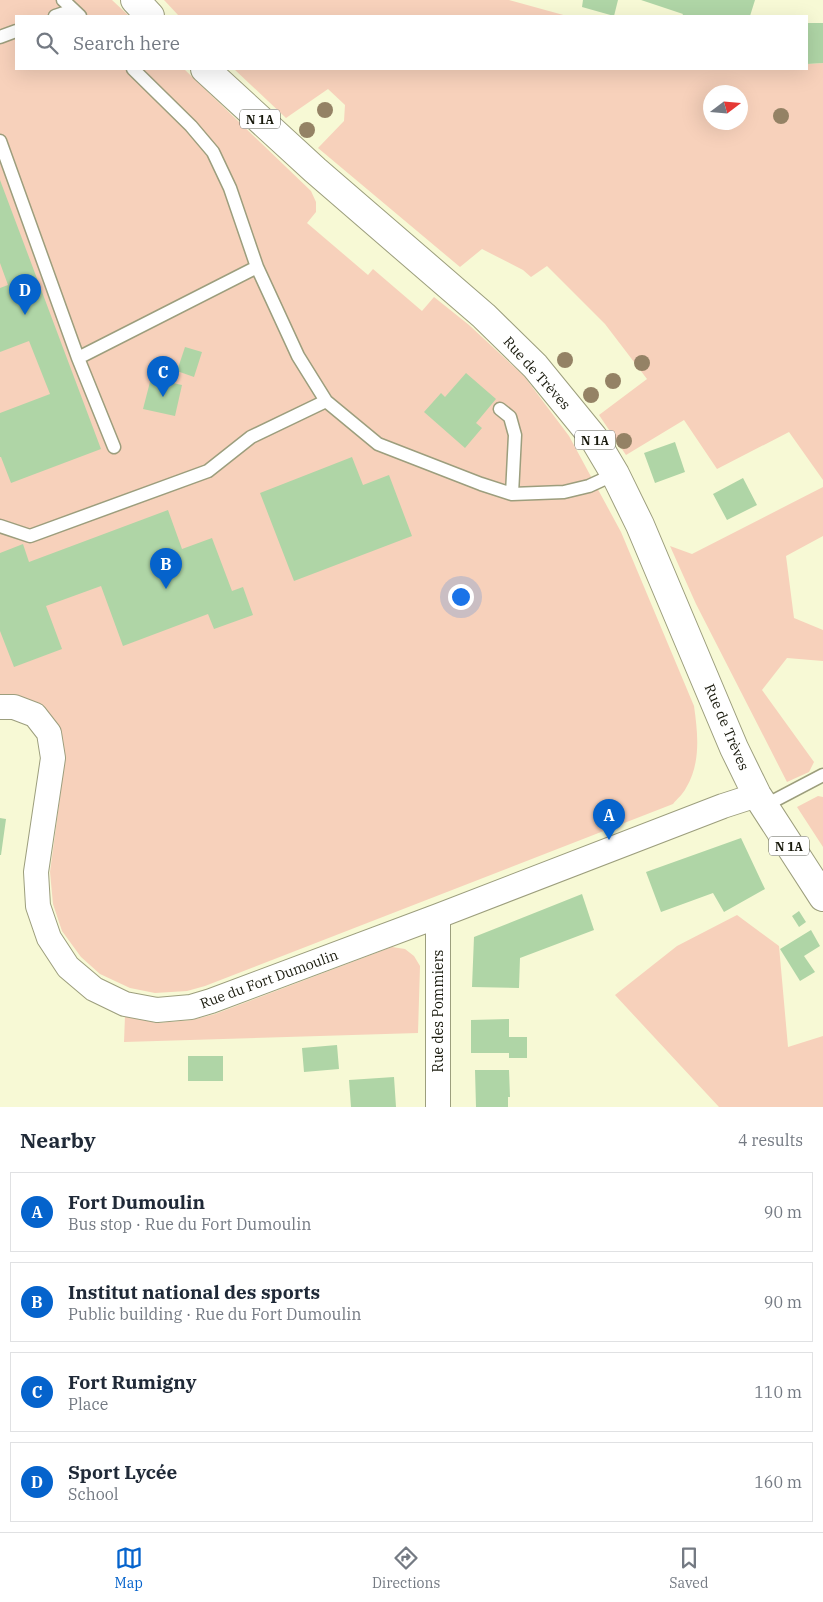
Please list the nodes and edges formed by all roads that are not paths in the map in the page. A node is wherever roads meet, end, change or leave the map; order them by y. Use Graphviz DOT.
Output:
graph roads {
  1 [pos="63,0"];
  2 [pos="135,0"];
  3 [pos="76,13"];
  4 [pos="62,15"];
  5 [pos="149,15"];
  6 [pos="15,31"];
  7 [pos="0,37"];
  8 [pos="134,70"];
  9 [pos="206,70"];
  10 [pos="0,142"];
  11 [pos="257,266"];
  12 [pos="78,358"];
  13 [pos="326,400"];
  14 [pos="500,409"];
  15 [pos="114,447"];
  16 [pos="615,474"];
  17 [pos="512,494"];
  18 [pos="0,526"];
  19 [pos="0,708"];
  20 [pos="823,775"];
  21 [pos="760,800"];
  22 [pos="823,896"];
  23 [pos="438,916"];
  24 [pos="438,1107"];
  1 -- 3 [label="lane"];
  2 -- 5 [label="main road"];
  3 -- 4 [label="lane"];
  6 -- 7 [label="lane"];
  8 -- 11 [label="lane"];
  9 -- 16 [label="main road, Rue de Trèves / N 1A"];
  10 -- 12 [label="lane"];
  11 -- 12 [label="lane"];
  11 -- 13 [label="lane"];
  12 -- 15 [label="lane"];
  13 -- 17 [label="lane"];
  13 -- 18 [label="lane"];
  14 -- 17 [label="lane"];
  16 -- 17 [label="lane"];
  16 -- 21 [label="main road, Rue de Trèves / N 1A"];
  19 -- 23 [label="street, Rue du Fort Dumoulin"];
  20 -- 21 [label="lane"];
  21 -- 22 [label="main road, Rue de Trèves / N 1A"];
  21 -- 23 [label="street, Rue du Fort Dumoulin"];
  23 -- 24 [label="street, Rue des Pommiers"];
}
